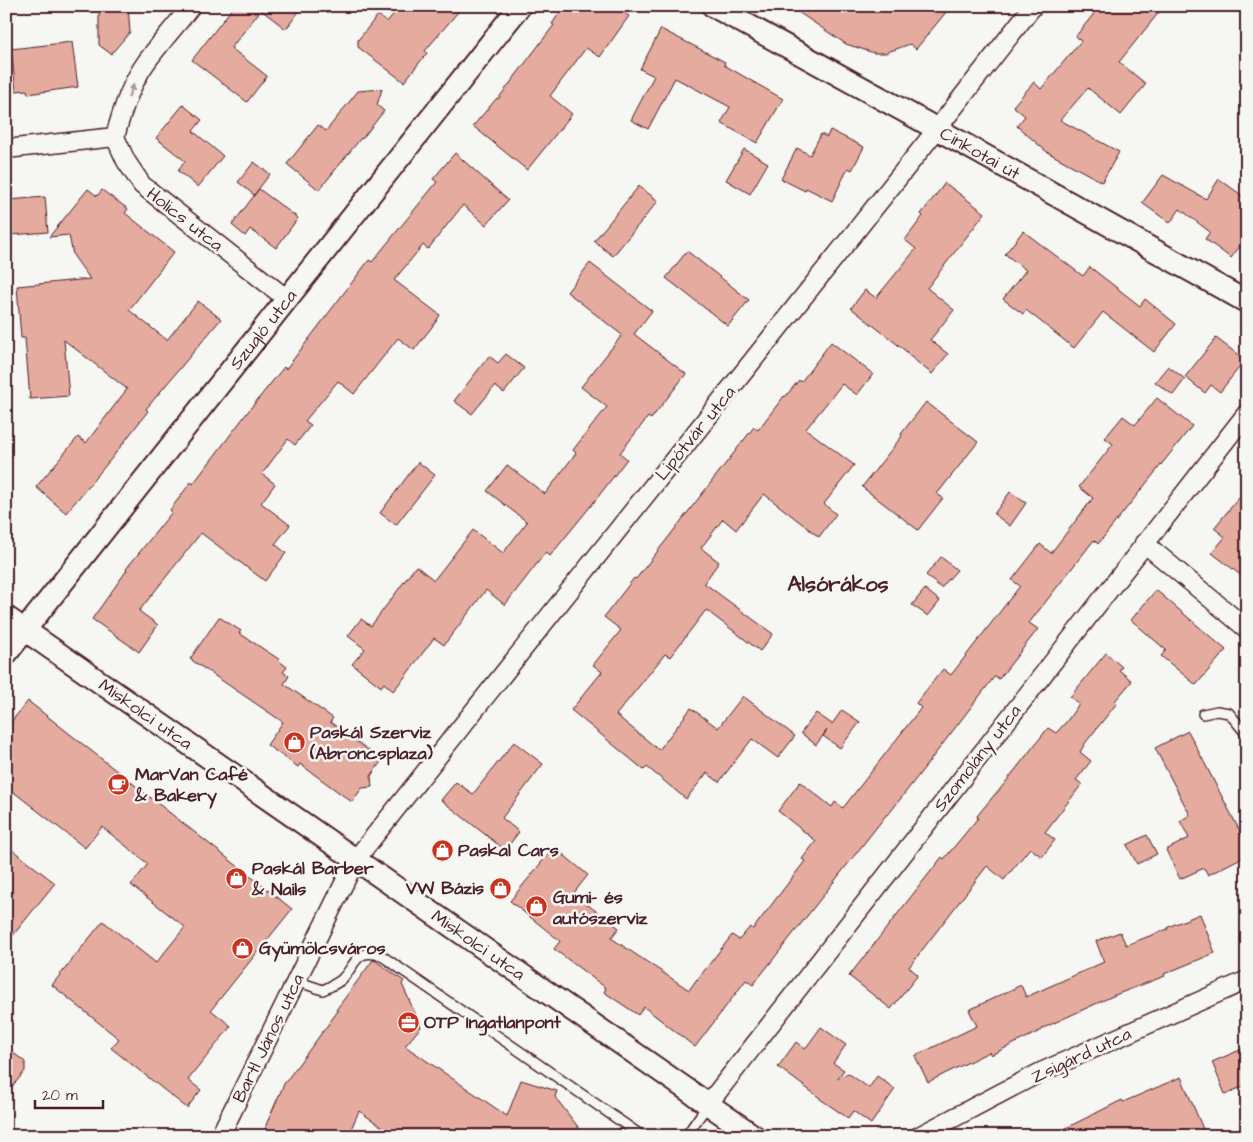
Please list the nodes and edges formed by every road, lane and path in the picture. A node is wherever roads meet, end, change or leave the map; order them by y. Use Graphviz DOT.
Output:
graph roads {
  1 [pos="191,6"];
  2 [pos="520,6"];
  3 [pos="713,6"];
  4 [pos="1033,6"];
  5 [pos="937,129"];
  6 [pos="115,137"];
  7 [pos="6,149"];
  8 [pos="286,299"];
  9 [pos="1247,302"];
  10 [pos="1247,413"];
  11 [pos="1144,543"];
  12 [pos="6,617"];
  13 [pos="1247,629"];
  14 [pos="25,630"];
  15 [pos="6,654"];
  16 [pos="1203,714"];
  17 [pos="1247,735"];
  18 [pos="356,859"];
  19 [pos="1247,980"];
  20 [pos="296,981"];
  21 [pos="709,1103"];
  22 [pos="220,1136"];
  23 [pos="642,1136"];
  24 [pos="686,1136"];
  25 [pos="754,1136"];
  26 [pos="919,1136"];
  6 -- 1 [label="street, one-way"];
  2 -- 8 [label="street, Szugló utca"];
  3 -- 5 [label="street, Cinkotai út"];
  4 -- 5 [label="street, Lipótvár utca"];
  5 -- 9 [label="street, Cinkotai út"];
  5 -- 18 [label="street, Lipótvár utca"];
  6 -- 7 [label="street"];
  6 -- 8 [label="street, Holics utca"];
  8 -- 14 [label="street, Szugló utca"];
  10 -- 11 [label="street, Szomolány utca"];
  11 -- 13 [label="street"];
  11 -- 21 [label="street, Szomolány utca"];
  12 -- 14 [label="street, Miskolci utca"];
  14 -- 15 [label="street, Szugló utca"];
  14 -- 18 [label="street, Miskolci utca"];
  16 -- 17 [label="lane"];
  18 -- 20 [label="street, Bartl János utca"];
  18 -- 21 [label="street, Miskolci utca"];
  19 -- 26 [label="street, Zsigárd utca"];
  20 -- 22 [label="street, Bartl János utca"];
  20 -- 23 [label="lane"];
  21 -- 24 [label="lane"];
  21 -- 25 [label="street, Miskolci utca"];
}
